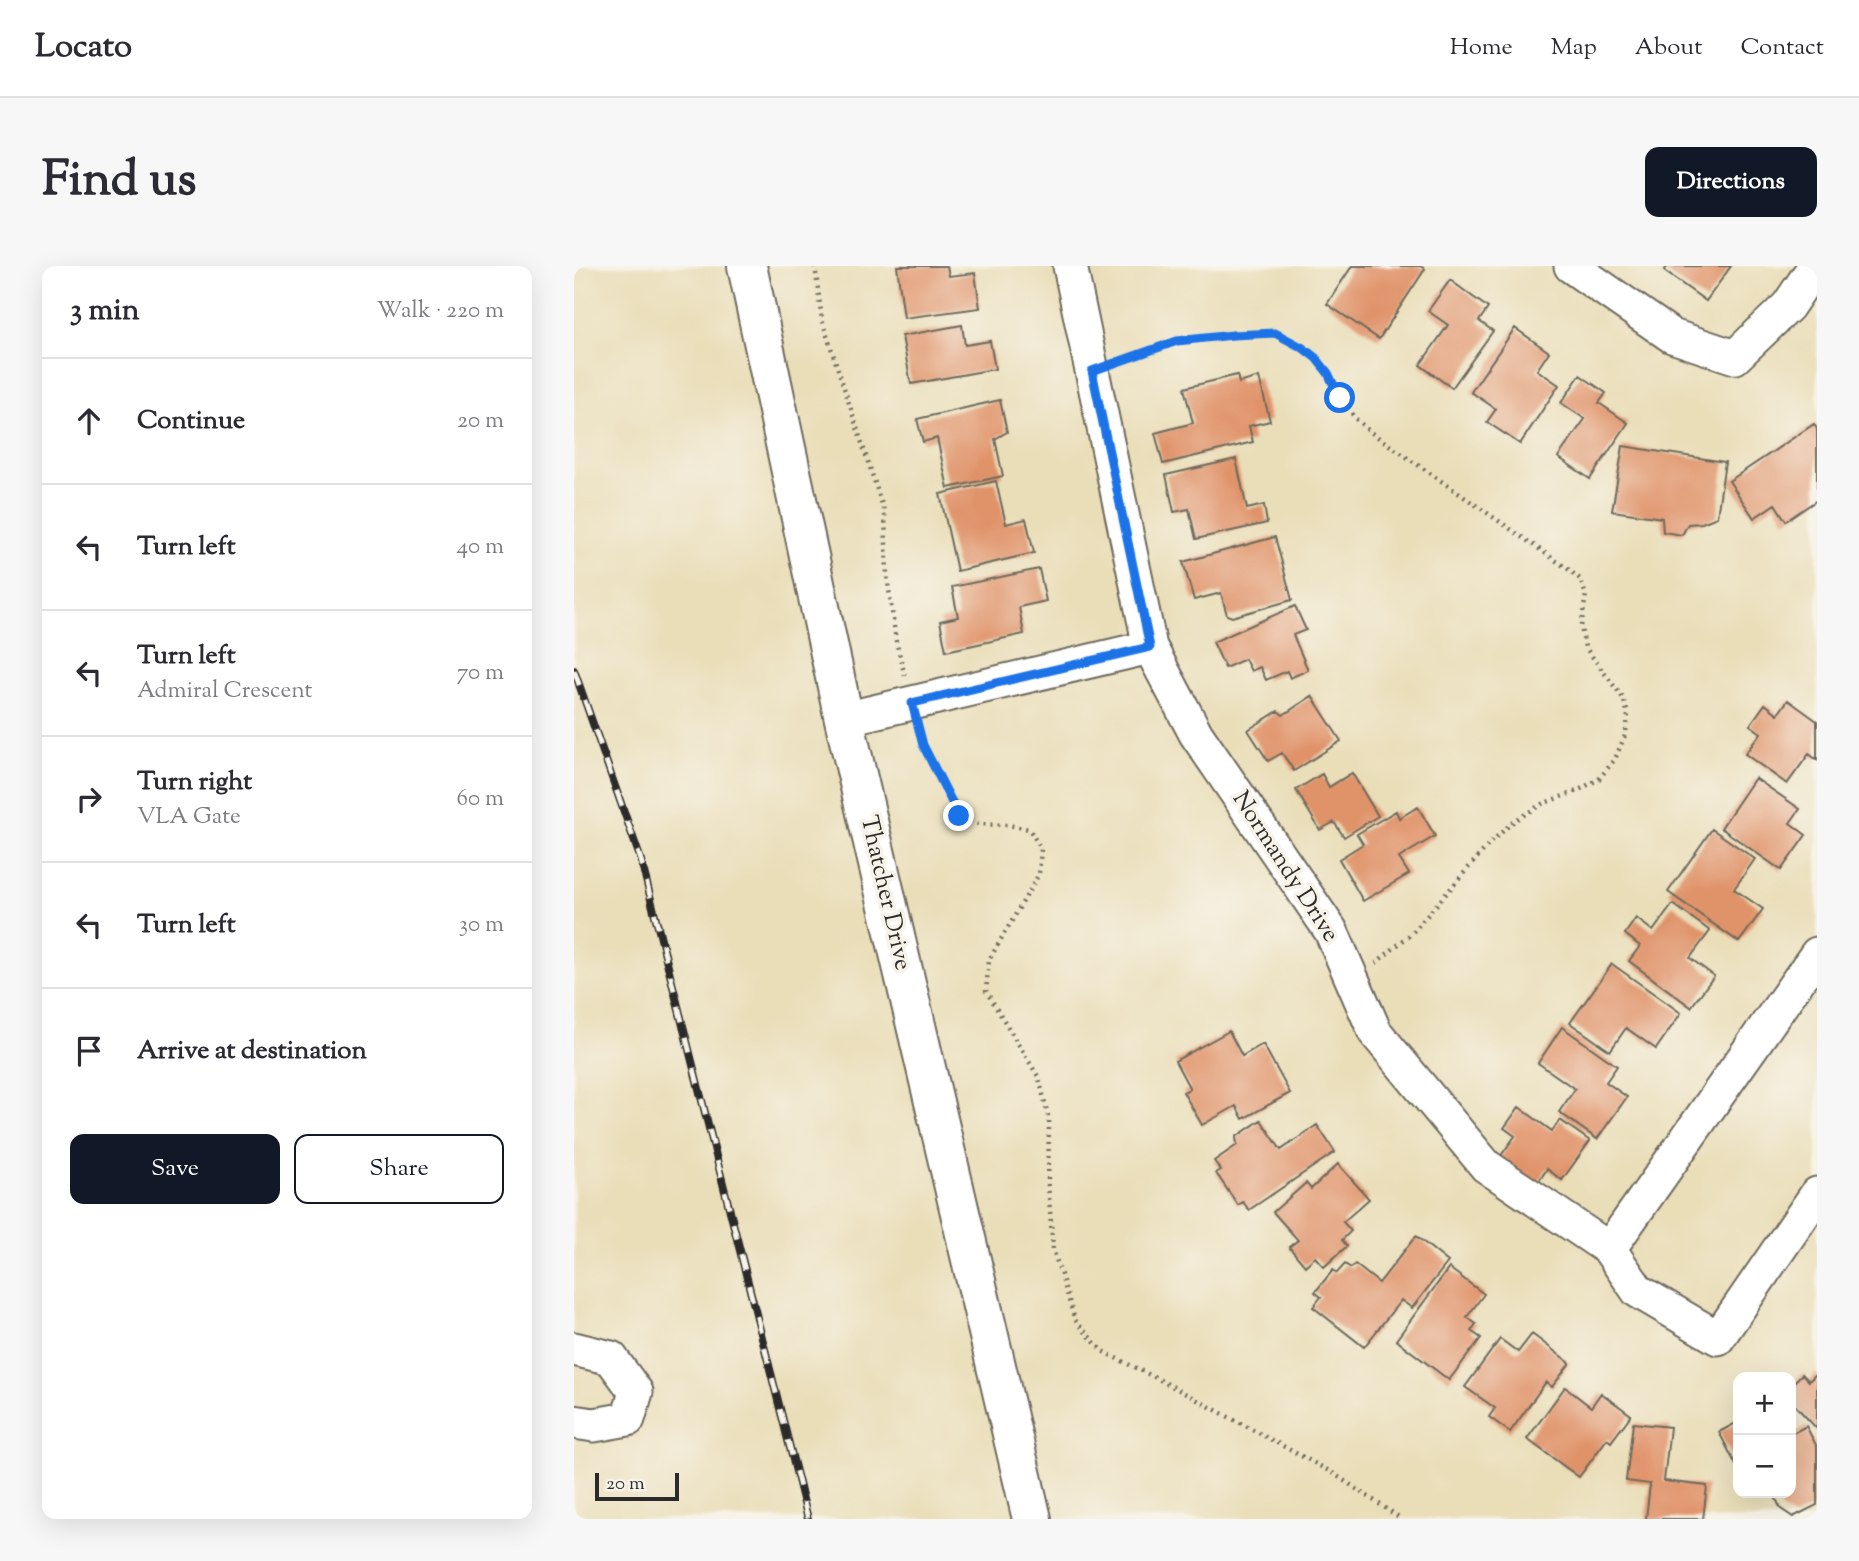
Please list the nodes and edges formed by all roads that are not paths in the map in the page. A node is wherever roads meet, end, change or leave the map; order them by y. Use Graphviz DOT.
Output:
graph roads {
  1 [pos="747,266"];
  2 [pos="1070,266"];
  3 [pos="1571,266"];
  4 [pos="1815,266"];
  5 [pos="1150,647"];
  6 [pos="844,719"];
  7 [pos="1817,954"];
  8 [pos="1817,1194"];
  9 [pos="1609,1249"];
  10 [pos="574,1349"];
  11 [pos="574,1422"];
  12 [pos="1032,1519"];
  1 -- 6 [label="main road, Thatcher Drive"];
  2 -- 5 [label="street, Normandy Drive"];
  3 -- 4 [label="street"];
  5 -- 6 [label="street"];
  5 -- 9 [label="street, Normandy Drive"];
  6 -- 12 [label="main road, Thatcher Drive"];
  7 -- 9 [label="street"];
  8 -- 9 [label="street, Normandy Drive"];
  10 -- 11 [label="street"];
}
